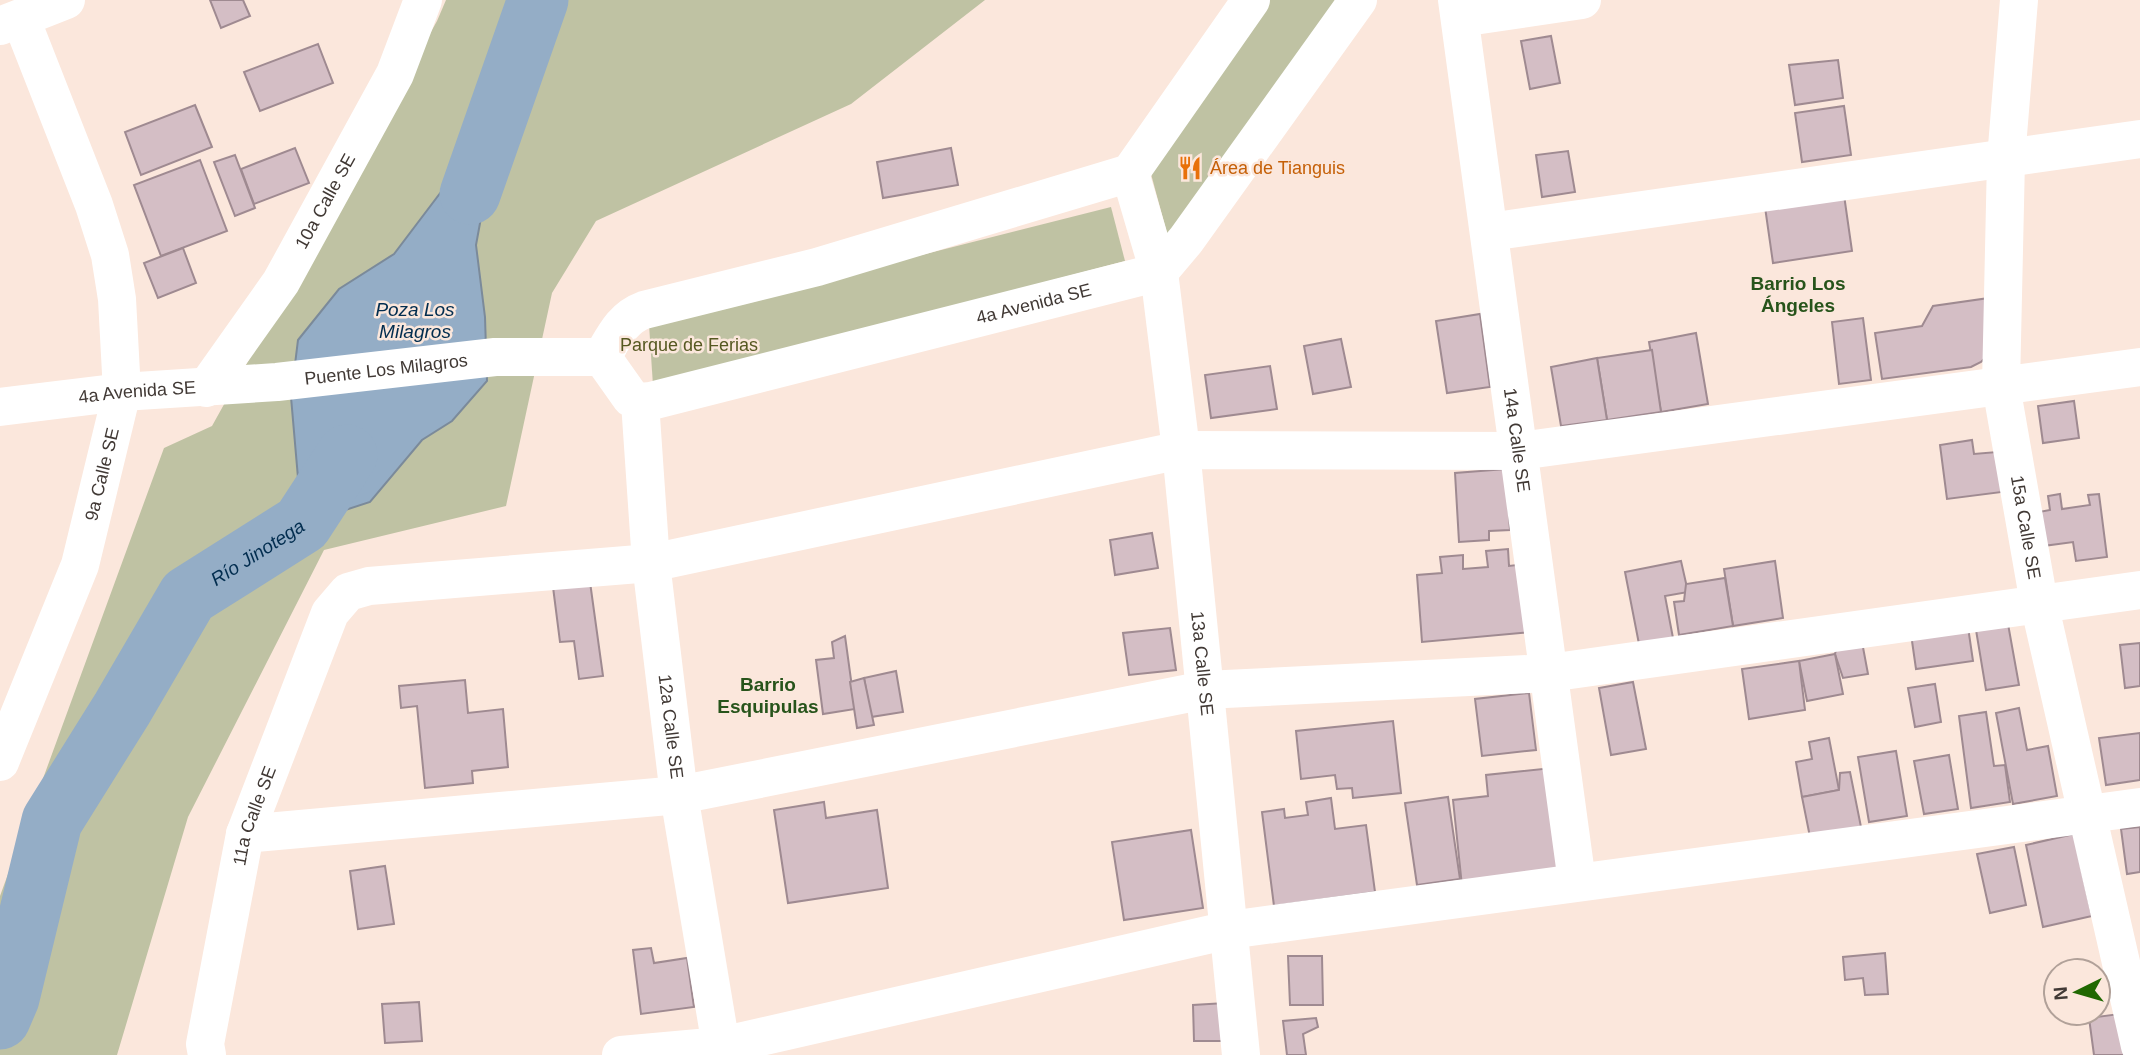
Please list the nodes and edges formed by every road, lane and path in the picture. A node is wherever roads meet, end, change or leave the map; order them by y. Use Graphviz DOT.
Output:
graph roads {
  1 [pos="66,0"];
  2 [pos="423,0"];
  3 [pos="1251,0"];
  4 [pos="1358,0"];
  5 [pos="1583,0"];
  6 [pos="2019,0"];
  7 [pos="1459,9"];
  8 [pos="11,22"];
  9 [pos="2140,139"];
  10 [pos="2006,159"];
  11 [pos="1130,173"];
  12 [pos="1489,232"];
  13 [pos="1159,272"];
  14 [pos="602,357"];
  15 [pos="2140,367"];
  16 [pos="277,382"];
  17 [pos="2001,386"];
  18 [pos="206,388"];
  19 [pos="122,392"];
  20 [pos="640,402"];
  21 [pos="0,407"];
  22 [pos="1181,450"];
  23 [pos="1519,451"];
  24 [pos="651,563"];
  25 [pos="2140,590"];
  26 [pos="2039,603"];
  27 [pos="1549,673"];
  28 [pos="1205,690"];
  29 [pos="0,762"];
  30 [pos="679,795"];
  31 [pos="2140,807"];
  32 [pos="2086,816"];
  33 [pos="245,834"];
  34 [pos="1577,881"];
  35 [pos="1229,930"];
  36 [pos="721,1046"];
  37 [pos="2140,1046"];
  38 [pos="207,1055"];
  39 [pos="621,1055"];
  40 [pos="1241,1055"];
  1 -- 8 [label="street"];
  2 -- 18 [label="street, 10a Calle SE"];
  3 -- 11 [label="street"];
  4 -- 13 [label="street"];
  5 -- 7 [label="street"];
  6 -- 10 [label="street, 15a Calle SE"];
  7 -- 12 [label="street, 14a Calle SE"];
  8 -- 19 [label="street, 9a Calle SE"];
  9 -- 10 [label="street"];
  10 -- 12 [label="street"];
  10 -- 17 [label="street, 15a Calle SE"];
  11 -- 13 [label="street"];
  11 -- 14 [label="street"];
  12 -- 23 [label="street, 14a Calle SE"];
  13 -- 20 [label="street, 4a Avenida SE"];
  13 -- 22 [label="street, 13a Calle SE"];
  14 -- 16 [label="street, Puente Los Milagros"];
  14 -- 20 [label="street"];
  15 -- 17 [label="street"];
  16 -- 18 [label="street, 4a Avenida SE"];
  17 -- 23 [label="street"];
  17 -- 26 [label="street, 15a Calle SE"];
  18 -- 19 [label="street, 4a Avenida SE"];
  19 -- 21 [label="street, 4a Avenida SE"];
  19 -- 29 [label="street, 9a Calle SE"];
  20 -- 24 [label="street, 12a Calle SE"];
  22 -- 23 [label="street"];
  22 -- 24 [label="street"];
  22 -- 28 [label="street, 13a Calle SE"];
  23 -- 27 [label="street, 14a Calle SE"];
  24 -- 30 [label="street, 12a Calle SE"];
  24 -- 33 [label="street, 11a Calle SE"];
  25 -- 26 [label="street"];
  26 -- 27 [label="street"];
  26 -- 32 [label="street, 15a Calle SE"];
  27 -- 28 [label="street"];
  27 -- 34 [label="street, 14a Calle SE"];
  28 -- 30 [label="street"];
  28 -- 35 [label="street, 13a Calle SE"];
  30 -- 33 [label="street"];
  30 -- 36 [label="street, 12a Calle SE"];
  31 -- 32 [label="street"];
  32 -- 34 [label="street"];
  32 -- 37 [label="street, 15a Calle SE"];
  33 -- 38 [label="street, 11a Calle SE"];
  34 -- 35 [label="street"];
  35 -- 36 [label="street"];
  35 -- 40 [label="street, 13a Calle SE"];
  36 -- 39 [label="street"];
}
